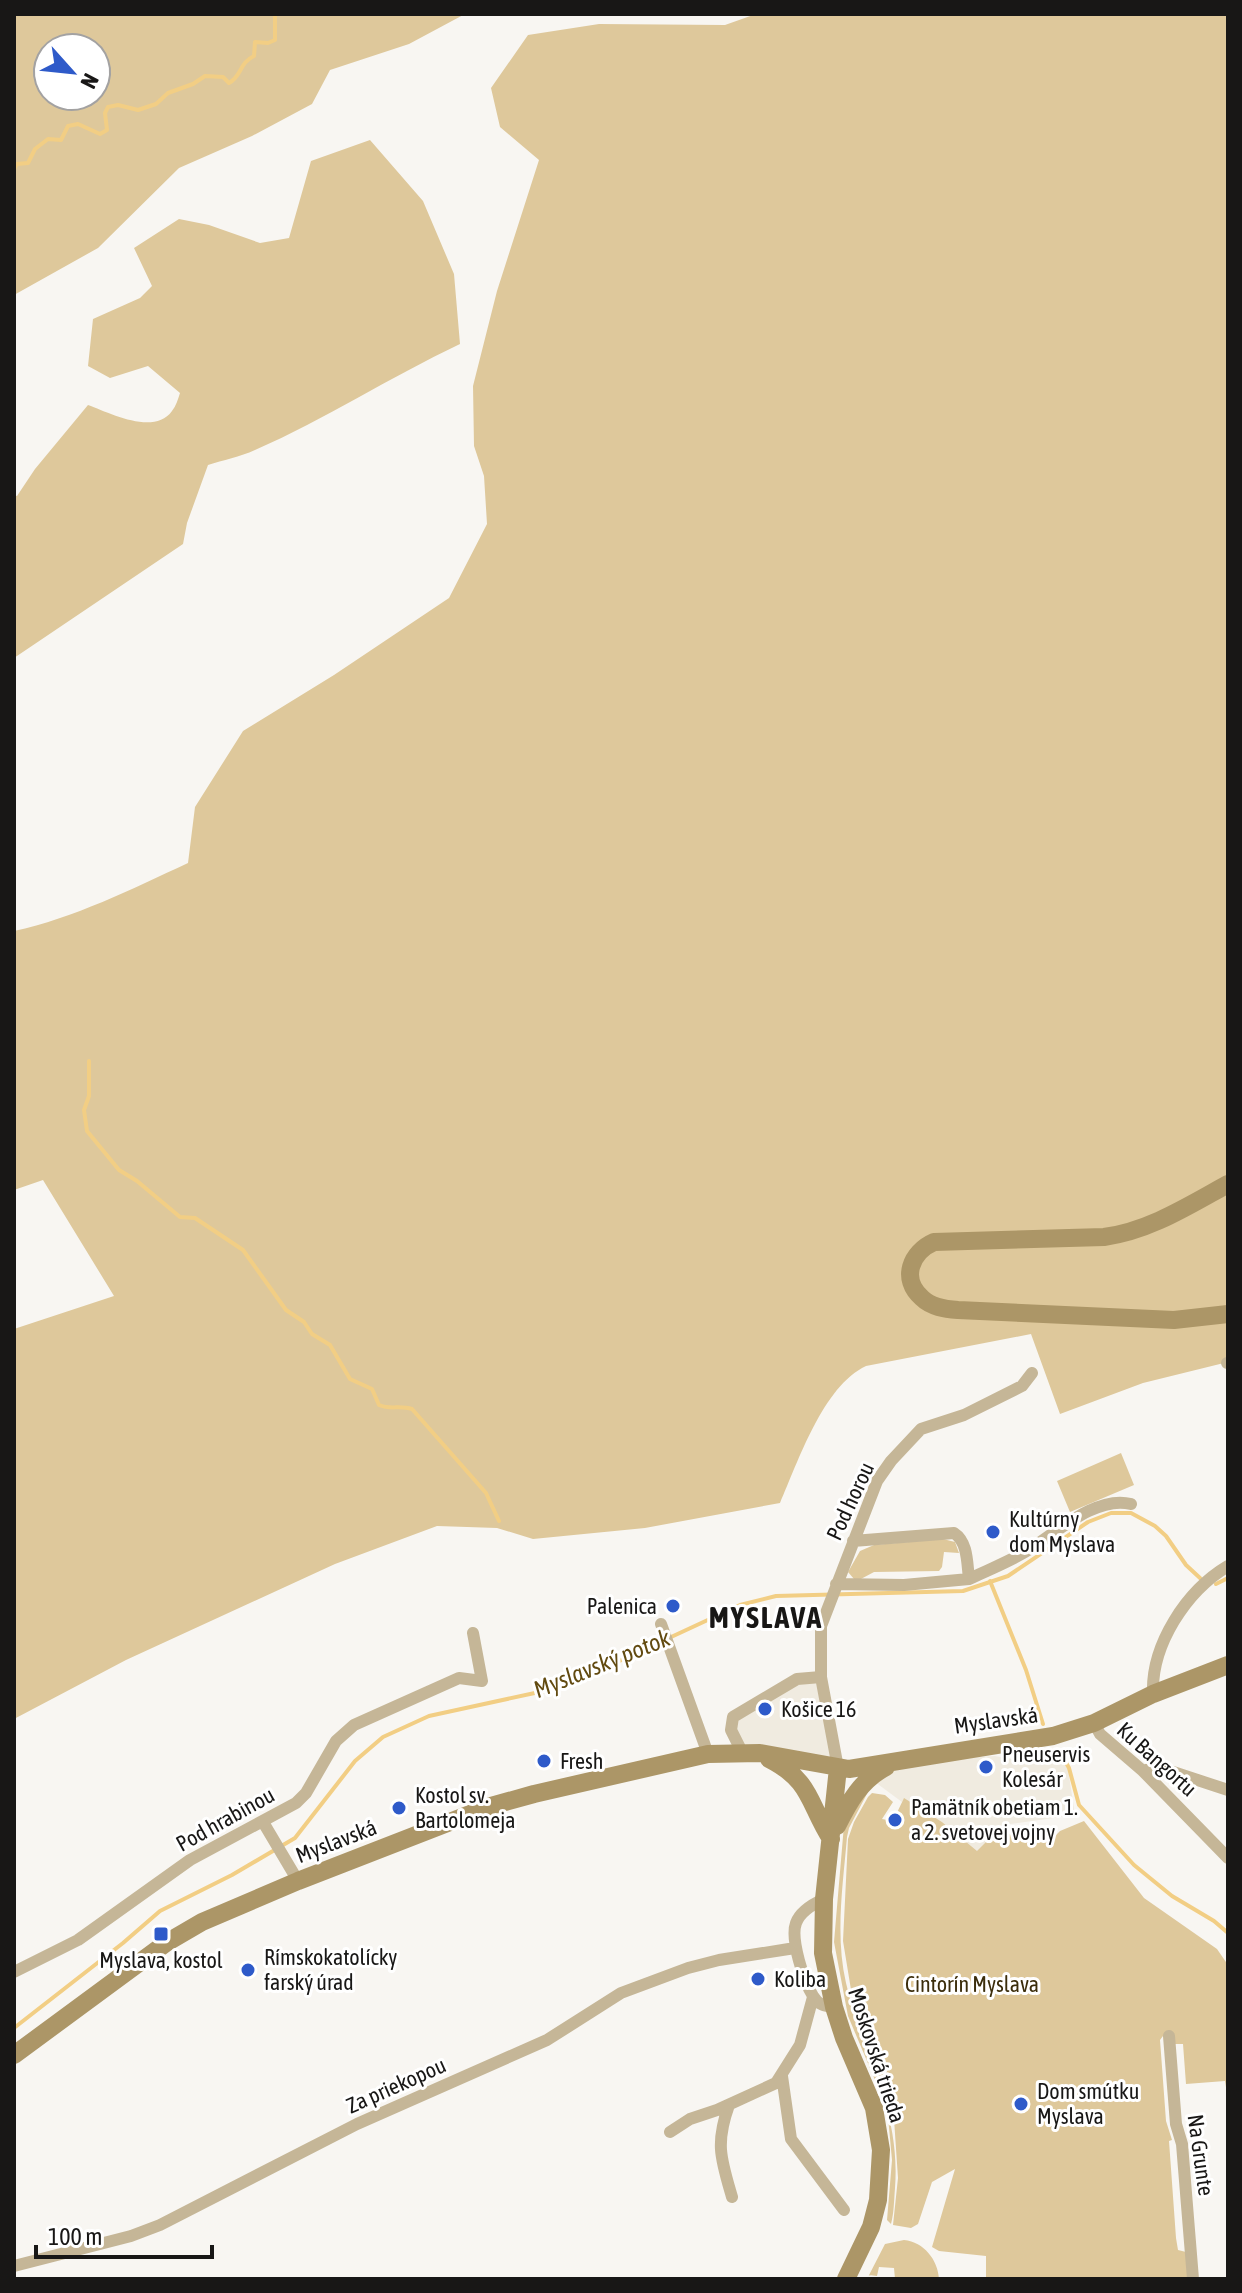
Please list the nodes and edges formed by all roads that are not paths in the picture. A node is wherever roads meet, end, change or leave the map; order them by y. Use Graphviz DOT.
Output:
graph roads {
  1 [pos="1228,1184"];
  2 [pos="1228,1314"];
  3 [pos="1032,1373"];
  4 [pos="1131,1504"];
  5 [pos="853,1541"];
  6 [pos="1228,1566"];
  7 [pos="969,1579"];
  8 [pos="835,1586"];
  9 [pos="661,1624"];
  10 [pos="473,1633"];
  11 [pos="1228,1665"];
  12 [pos="821,1677"];
  13 [pos="1153,1694"];
  14 [pos="1094,1723"];
  15 [pos="751,1753"];
  16 [pos="708,1754"];
  17 [pos="898,1760"];
  18 [pos="838,1768"];
  19 [pos="1143,1771"];
  20 [pos="1228,1790"];
  21 [pos="263,1822"];
  22 [pos="831,1839"];
  23 [pos="1228,1858"];
  24 [pos="298,1881"];
  25 [pos="824,1899"];
  26 [pos="795,1948"];
  27 [pos="14,1972"];
  28 [pos="813,1997"];
  29 [pos="834,2007"];
  30 [pos="1169,2036"];
  31 [pos="14,2055"];
  32 [pos="782,2076"];
  33 [pos="729,2105"];
  34 [pos="670,2132"];
  35 [pos="732,2197"];
  36 [pos="844,2210"];
  37 [pos="14,2266"];
  38 [pos="846,2279"];
  39 [pos="1193,2279"];
  1 -- 2 [label="street"];
  3 -- 5 [label="street, Pod horou"];
  4 -- 7 [label="street"];
  5 -- 7 [label="street"];
  5 -- 8 [label="street, Pod horou"];
  6 -- 13 [label="street"];
  7 -- 8 [label="street"];
  8 -- 12 [label="street, Pod horou"];
  9 -- 16 [label="street"];
  10 -- 21 [label="street, Pod hrabinou"];
  11 -- 13 [label="street, Myslavská"];
  12 -- 15 [label="street"];
  12 -- 18 [label="street, Pod horou"];
  13 -- 14 [label="street, Myslavská"];
  14 -- 17 [label="street, Myslavská"];
  14 -- 19 [label="street, Ku Bangortu"];
  15 -- 16 [label="street, Myslavská"];
  15 -- 18 [label="street, Myslavská"];
  15 -- 22 [label="street"];
  16 -- 24 [label="street, Myslavská"];
  17 -- 18 [label="street, Myslavská"];
  17 -- 22 [label="street, Moskovská trieda"];
  18 -- 22 [label="street, Moskovská trieda"];
  19 -- 20 [label="street"];
  19 -- 23 [label="street, Ku Bangortu"];
  21 -- 24 [label="street"];
  21 -- 27 [label="street, Pod hrabinou"];
  22 -- 25 [label="street, Moskovská trieda"];
  24 -- 31 [label="street, Myslavská"];
  25 -- 26 [label="street"];
  25 -- 29 [label="street, Moskovská trieda"];
  26 -- 28 [label="street"];
  26 -- 37 [label="street, Za priekopou"];
  28 -- 29 [label="street"];
  28 -- 32 [label="street"];
  29 -- 38 [label="street, Moskovská trieda"];
  30 -- 39 [label="street, Na Grunte"];
  32 -- 33 [label="street"];
  32 -- 36 [label="street"];
  33 -- 34 [label="street"];
  33 -- 35 [label="street"];
}
